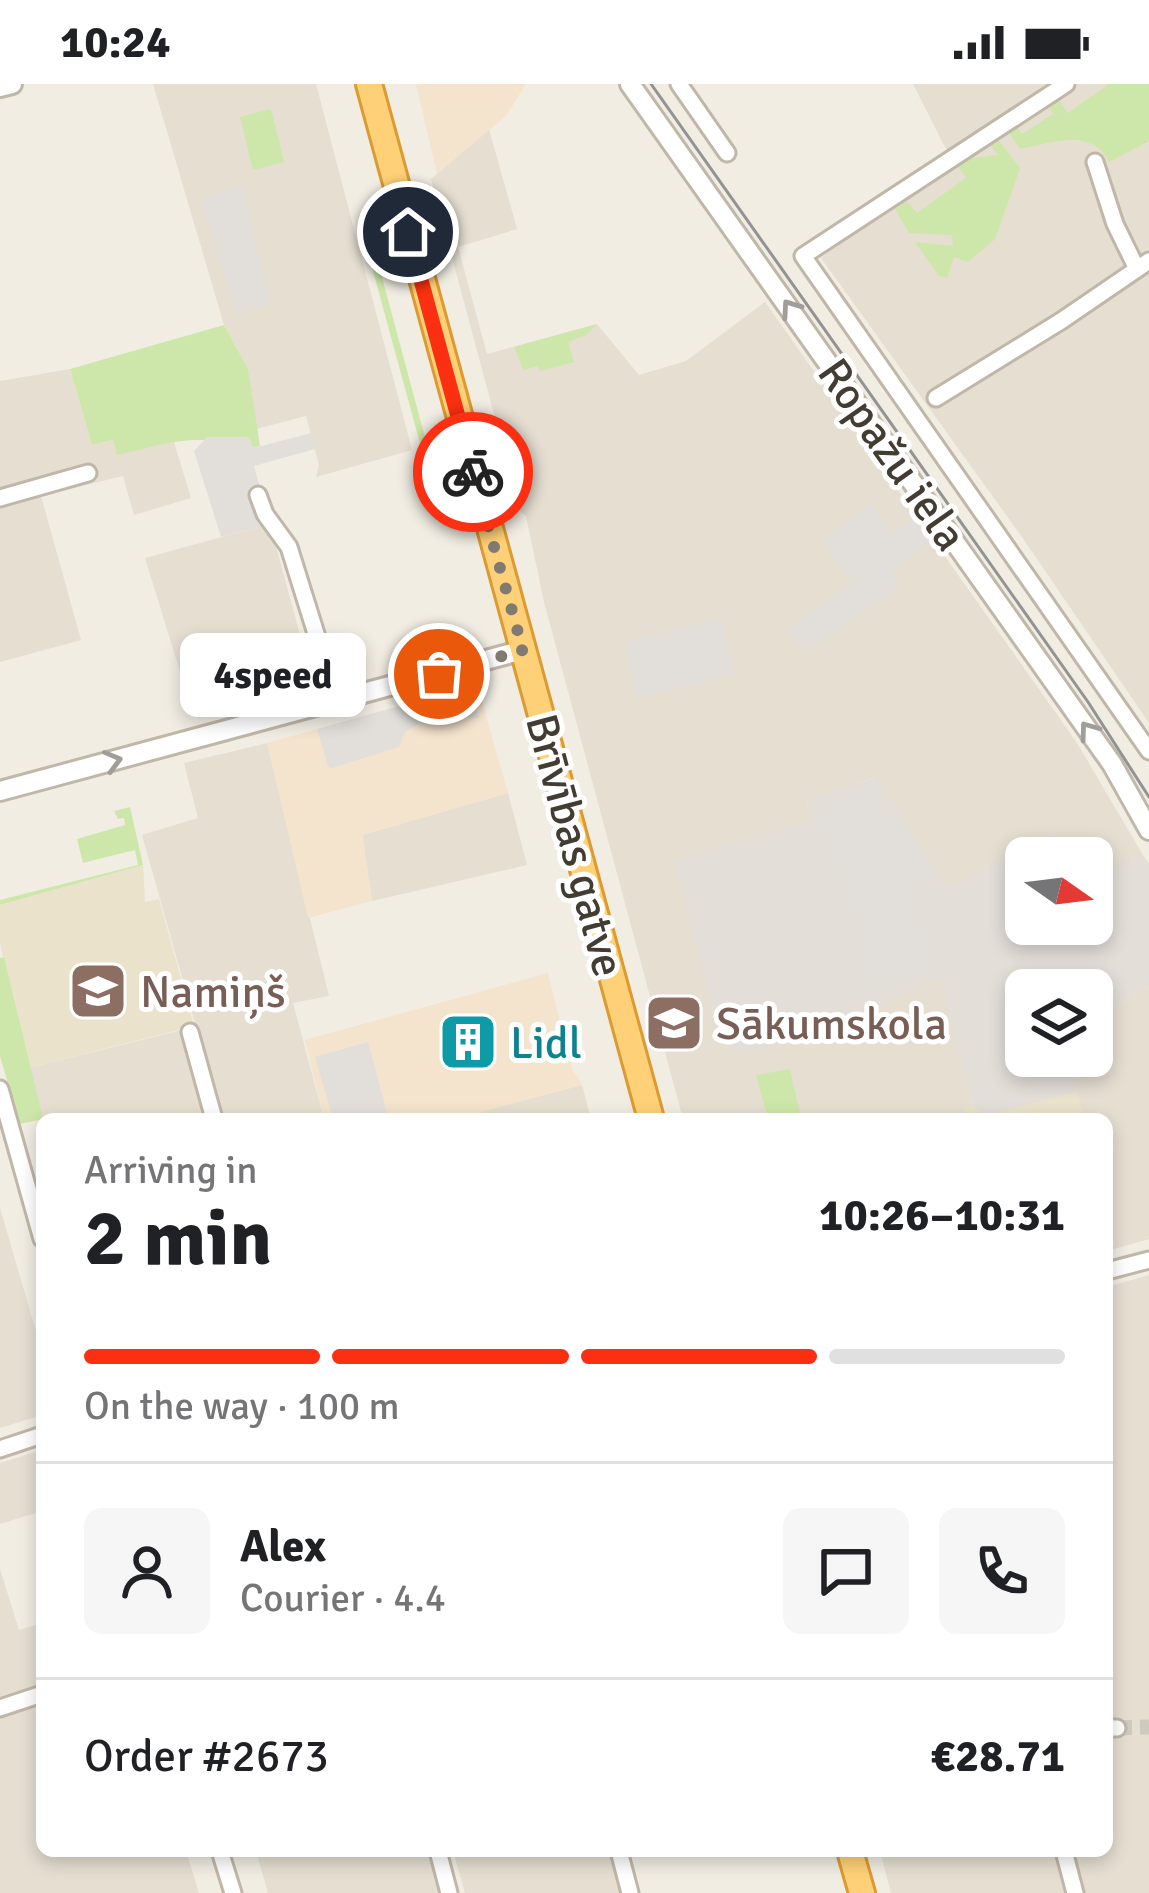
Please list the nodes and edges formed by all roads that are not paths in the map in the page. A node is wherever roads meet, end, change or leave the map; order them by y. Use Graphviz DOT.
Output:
graph roads {
  1 [pos="12,84"];
  2 [pos="370,84"];
  3 [pos="631,84"];
  4 [pos="679,84"];
  5 [pos="1066,84"];
  6 [pos="0,87"];
  7 [pos="727,153"];
  8 [pos="1095,162"];
  9 [pos="1143,265"];
  10 [pos="937,398"];
  11 [pos="88,473"];
  12 [pos="258,495"];
  13 [pos="0,498"];
  14 [pos="523,650"];
  15 [pos="338,701"];
  16 [pos="1149,751"];
  17 [pos="0,791"];
  18 [pos="1149,830"];
  19 [pos="190,1032"];
  20 [pos="0,1089"];
  21 [pos="212,1113"];
  22 [pos="649,1113"];
  23 [pos="36,1218"];
  24 [pos="1149,1260"];
  25 [pos="1113,1269"];
  26 [pos="36,1437"];
  27 [pos="0,1449"];
  28 [pos="36,1696"];
  29 [pos="0,1708"];
  30 [pos="222,1857"];
  31 [pos="439,1857"];
  32 [pos="621,1857"];
  33 [pos="852,1857"];
  34 [pos="1066,1857"];
  35 [pos="233,1893"];
  36 [pos="449,1893"];
  37 [pos="630,1893"];
  38 [pos="862,1893"];
  39 [pos="1075,1893"];
  1 -- 6 [label="street"];
  2 -- 14 [label="highway, Brīvības gatve"];
  18 -- 3 [label="street, Ropažu iela, one-way"];
  4 -- 7 [label="street"];
  5 -- 16 [label="street, Ropažu iela"];
  8 -- 9 [label="street"];
  9 -- 10 [label="street"];
  11 -- 13 [label="street"];
  12 -- 15 [label="street"];
  14 -- 15 [label="street"];
  14 -- 22 [label="highway, Brīvības gatve"];
  17 -- 15 [label="street, one-way"];
  19 -- 21 [label="street"];
  20 -- 23 [label="street"];
  24 -- 25 [label="street"];
  26 -- 27 [label="street"];
  28 -- 29 [label="street"];
  30 -- 35 [label="street"];
  31 -- 36 [label="street"];
  32 -- 37 [label="street"];
  33 -- 38 [label="highway"];
  34 -- 39 [label="street"];
}
